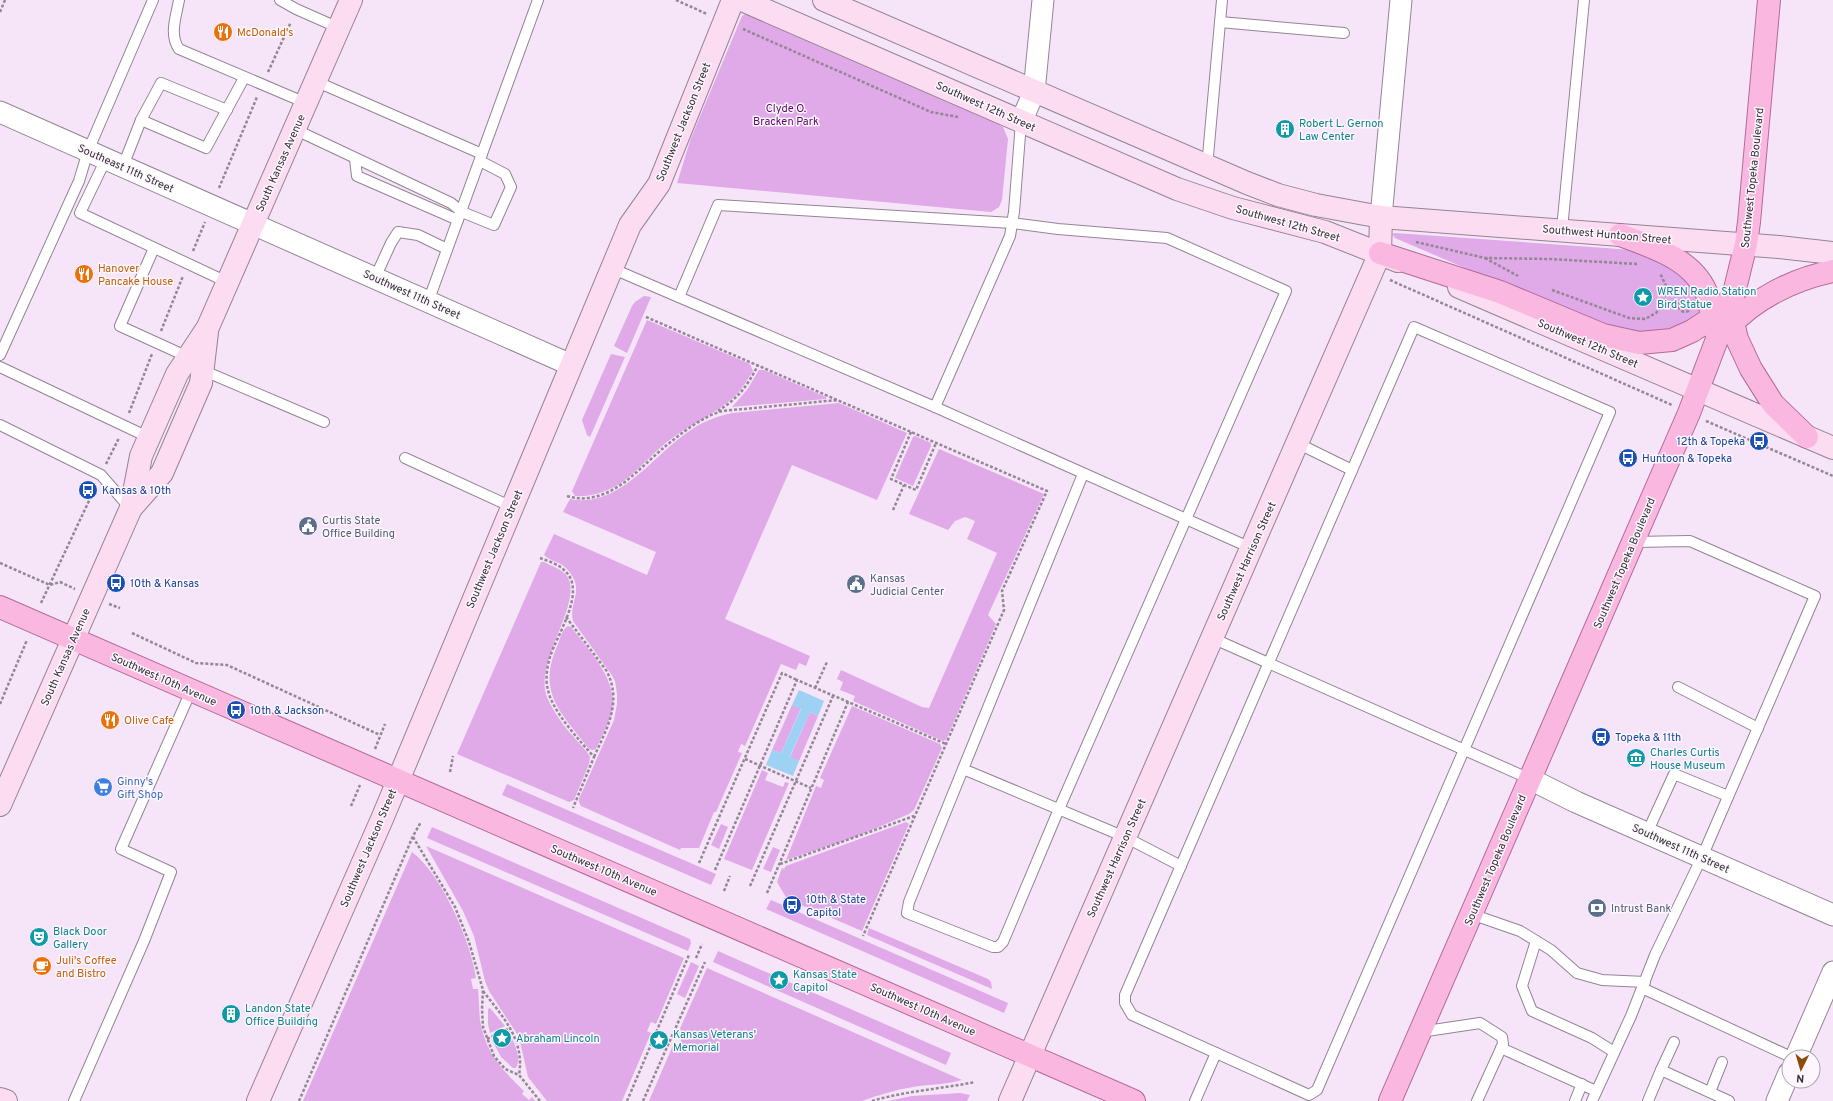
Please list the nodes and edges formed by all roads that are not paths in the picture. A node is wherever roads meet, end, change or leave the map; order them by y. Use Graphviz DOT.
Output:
graph roads {
  1 [pos="153,0"];
  2 [pos="179,0"];
  3 [pos="280,0"];
  4 [pos="351,0"];
  5 [pos="538,0"];
  6 [pos="733,0"];
  7 [pos="742,0"];
  8 [pos="824,0"];
  9 [pos="1043,0"];
  10 [pos="1222,0"];
  11 [pos="1401,0"];
  12 [pos="1584,0"];
  13 [pos="1769,0"];
  14 [pos="1220,22"];
  15 [pos="339,28"];
  16 [pos="1344,33"];
  17 [pos="244,78"];
  18 [pos="315,82"];
  19 [pos="1034,92"];
  20 [pos="306,104"];
  21 [pos="227,110"];
  22 [pos="0,112"];
  23 [pos="141,120"];
  24 [pos="1021,122"];
  25 [pos="294,130"];
  26 [pos="481,158"];
  27 [pos="105,159"];
  28 [pos="354,159"];
  29 [pos="1207,167"];
  30 [pos="460,216"];
  31 [pos="1381,217"];
  32 [pos="1012,223"];
  33 [pos="253,224"];
  34 [pos="1562,229"];
  35 [pos="1620,235"];
  36 [pos="1746,244"];
  37 [pos="154,248"];
  38 [pos="447,249"];
  39 [pos="1380,253"];
  40 [pos="1833,253"];
  41 [pos="611,268"];
  42 [pos="1833,271"];
  43 [pos="375,278"];
  44 [pos="228,282"];
  45 [pos="679,297"];
  46 [pos="1734,297"];
  47 [pos="428,302"];
  48 [pos="1712,318"];
  49 [pos="1733,322"];
  50 [pos="1716,343"];
  51 [pos="0,355"];
  52 [pos="195,363"];
  53 [pos="571,365"];
  54 [pos="0,367"];
  55 [pos="1698,390"];
  56 [pos="935,407"];
  57 [pos="324,422"];
  58 [pos="0,425"];
  59 [pos="1807,437"];
  60 [pos="150,438"];
  61 [pos="1297,443"];
  62 [pos="1833,448"];
  63 [pos="405,458"];
  64 [pos="1352,470"];
  65 [pos="1083,474"];
  66 [pos="512,507"];
  67 [pos="131,508"];
  68 [pos="1186,519"];
  69 [pos="1633,542"];
  70 [pos="1251,548"];
  71 [pos="0,607"];
  72 [pos="1212,638"];
  73 [pos="73,639"];
  74 [pos="1268,663"];
  75 [pos="1678,687"];
  76 [pos="192,691"];
  77 [pos="1758,728"];
  78 [pos="1464,750"];
  79 [pos="963,769"];
  80 [pos="1530,779"];
  81 [pos="397,780"];
  82 [pos="1728,796"];
  83 [pos="0,805"];
  84 [pos="1059,809"];
  85 [pos="1647,833"];
  86 [pos="1125,837"];
  87 [pos="1702,857"];
  88 [pos="1181,866"];
  89 [pos="1471,914"];
  90 [pos="1833,915"];
  91 [pos="1536,941"];
  92 [pos="1833,972"];
  93 [pos="1643,985"];
  94 [pos="1420,1032"];
  95 [pos="1674,1042"];
  96 [pos="1501,1048"];
  97 [pos="1799,1049"];
  98 [pos="1614,1052"];
  99 [pos="1781,1052"];
  100 [pos="1216,1053"];
  101 [pos="1030,1056"];
  102 [pos="1722,1062"];
  103 [pos="1661,1070"];
  104 [pos="1582,1084"];
  105 [pos="1782,1089"];
  106 [pos="1596,1091"];
  107 [pos="1710,1092"];
  108 [pos="0,1098"];
  109 [pos="6,1101"];
  110 [pos="74,1101"];
  111 [pos="258,1101"];
  112 [pos="1010,1101"];
  113 [pos="1134,1101"];
  114 [pos="1195,1101"];
  115 [pos="1390,1101"];
  116 [pos="1477,1101"];
  117 [pos="1575,1101"];
  118 [pos="1592,1101"];
  119 [pos="1648,1101"];
  120 [pos="1729,1101"];
  121 [pos="1777,1101"];
  1 -- 27 [label="lane"];
  2 -- 17 [label="lane"];
  3 -- 15 [label="lane"];
  4 -- 15 [label="main road, South Kansas Avenue"];
  5 -- 26 [label="lane"];
  6 -- 41 [label="main road, Southwest Jackson Street"];
  7 -- 24 [label="main road, Southwest 12th Street"];
  8 -- 19 [label="main road"];
  9 -- 19 [label="street"];
  10 -- 14 [label="lane"];
  11 -- 31 [label="street, Southwest Harrison Street"];
  12 -- 34 [label="lane"];
  13 -- 36 [label="main road, Southwest Topeka Boulevard"];
  14 -- 16 [label="lane"];
  14 -- 29 [label="lane"];
  15 -- 18 [label="main road, South Kansas Avenue"];
  17 -- 20 [label="lane"];
  17 -- 21 [label="lane"];
  18 -- 20 [label="main road, South Kansas Avenue"];
  18 -- 26 [label="lane"];
  19 -- 24 [label="street"];
  19 -- 29 [label="main road"];
  20 -- 25 [label="main road, South Kansas Avenue"];
  21 -- 23 [label="lane"];
  21 -- 23 [label="lane"];
  22 -- 27 [label="street, Southeast 11th Street"];
  23 -- 27 [label="lane"];
  24 -- 32 [label="lane"];
  24 -- 39 [label="main road, Southwest 12th Street"];
  25 -- 28 [label="lane"];
  25 -- 33 [label="main road, South Kansas Avenue"];
  26 -- 30 [label="lane"];
  26 -- 30 [label="lane"];
  27 -- 33 [label="street, Southeast 11th Street"];
  27 -- 37 [label="lane"];
  27 -- 51 [label="lane"];
  28 -- 30 [label="lane"];
  28 -- 30 [label="lane"];
  29 -- 31 [label="main road"];
  30 -- 38 [label="lane"];
  31 -- 34 [label="main road, Southwest Huntoon Street"];
  31 -- 39 [label="main road, Southwest Harrison Street"];
  32 -- 45 [label="lane"];
  32 -- 56 [label="lane"];
  32 -- 68 [label="lane"];
  33 -- 43 [label="street, Southwest 11th Street"];
  33 -- 44 [label="main road, South Kansas Avenue"];
  34 -- 35 [label="main road, Southwest Huntoon Street"];
  35 -- 36 [label="main road, Southwest Huntoon Street"];
  35 -- 48 [label="main road"];
  36 -- 40 [label="main road, Southwest Huntoon Street"];
  36 -- 46 [label="main road, Southwest Topeka Boulevard"];
  37 -- 44 [label="lane"];
  37 -- 52 [label="lane"];
  38 -- 43 [label="lane"];
  38 -- 47 [label="lane"];
  39 -- 48 [label="main road"];
  39 -- 55 [label="main road, Southwest 12th Street"];
  39 -- 61 [label="main road, Southwest Harrison Street"];
  41 -- 45 [label="lane"];
  41 -- 53 [label="main road, Southwest Jackson Street"];
  42 -- 49 [label="main road"];
  43 -- 47 [label="street, Southwest 11th Street"];
  44 -- 52 [label="main road, South Kansas Avenue"];
  45 -- 56 [label="lane"];
  46 -- 48 [label="main road"];
  46 -- 49 [label="main road"];
  46 -- 50 [label="main road, Southwest Topeka Boulevard"];
  47 -- 53 [label="street, Southwest 11th Street"];
  48 -- 50 [label="main road"];
  49 -- 50 [label="main road"];
  49 -- 59 [label="main road"];
  50 -- 55 [label="main road, Southwest Topeka Boulevard"];
  52 -- 57 [label="lane"];
  52 -- 60 [label="main road, South Kansas Avenue"];
  52 -- 67 [label="main road, South Kansas Avenue"];
  53 -- 66 [label="main road, Southwest Jackson Street"];
  54 -- 60 [label="lane"];
  55 -- 59 [label="main road, Southwest 12th Street"];
  55 -- 69 [label="main road, Southwest Topeka Boulevard"];
  56 -- 65 [label="lane"];
  58 -- 67 [label="lane"];
  59 -- 62 [label="main road, Southwest 12th Street"];
  60 -- 67 [label="main road, South Kansas Avenue"];
  61 -- 64 [label="lane"];
  61 -- 70 [label="main road, Southwest Harrison Street"];
  63 -- 66 [label="lane"];
  64 -- 74 [label="lane"];
  64 -- 78 [label="lane"];
  65 -- 68 [label="lane"];
  65 -- 79 [label="lane"];
  66 -- 81 [label="main road, Southwest Jackson Street"];
  67 -- 73 [label="main road, South Kansas Avenue"];
  68 -- 70 [label="lane"];
  68 -- 84 [label="lane"];
  69 -- 77 [label="lane"];
  69 -- 80 [label="main road, Southwest Topeka Boulevard"];
  70 -- 72 [label="main road, Southwest Harrison Street"];
  71 -- 73 [label="main road, Southwest 10th Avenue"];
  72 -- 74 [label="lane"];
  72 -- 86 [label="main road, Southwest Harrison Street"];
  73 -- 76 [label="main road, Southwest 10th Avenue"];
  73 -- 83 [label="main road, South Kansas Avenue"];
  74 -- 78 [label="lane"];
  74 -- 88 [label="lane"];
  75 -- 77 [label="lane"];
  76 -- 81 [label="main road, Southwest 10th Avenue"];
  76 -- 110 [label="lane"];
  77 -- 82 [label="lane"];
  78 -- 80 [label="lane"];
  78 -- 100 [label="lane"];
  79 -- 84 [label="lane"];
  79 -- 84 [label="lane"];
  80 -- 85 [label="street, Southwest 11th Street"];
  80 -- 89 [label="main road, Southwest Topeka Boulevard"];
  81 -- 101 [label="main road, Southwest 10th Avenue"];
  81 -- 111 [label="main road, Southwest Jackson Street"];
  82 -- 85 [label="lane"];
  82 -- 87 [label="lane"];
  84 -- 86 [label="lane"];
  85 -- 87 [label="street, Southwest 11th Street"];
  86 -- 88 [label="lane"];
  86 -- 101 [label="main road, Southwest Harrison Street"];
  87 -- 90 [label="street, Southwest 11th Street"];
  87 -- 93 [label="lane"];
  88 -- 100 [label="lane"];
  89 -- 91 [label="lane"];
  89 -- 94 [label="main road, Southwest Topeka Boulevard"];
  91 -- 93 [label="lane"];
  91 -- 98 [label="lane"];
  92 -- 97 [label="street"];
  93 -- 98 [label="lane"];
  93 -- 99 [label="lane"];
  94 -- 96 [label="lane"];
  94 -- 115 [label="main road, Southwest Topeka Boulevard"];
  95 -- 103 [label="lane"];
  96 -- 104 [label="lane"];
  96 -- 116 [label="lane"];
  98 -- 106 [label="lane"];
  100 -- 114 [label="lane"];
  101 -- 112 [label="main road, Southwest Harrison Street"];
  101 -- 113 [label="main road, Southwest 10th Avenue"];
  102 -- 107 [label="lane"];
  103 -- 107 [label="lane"];
  103 -- 119 [label="lane"];
  104 -- 106 [label="lane"];
  104 -- 117 [label="lane"];
  105 -- 121 [label="street"];
  106 -- 118 [label="lane"];
  107 -- 120 [label="lane"];
  108 -- 109 [label="main road"];
}
